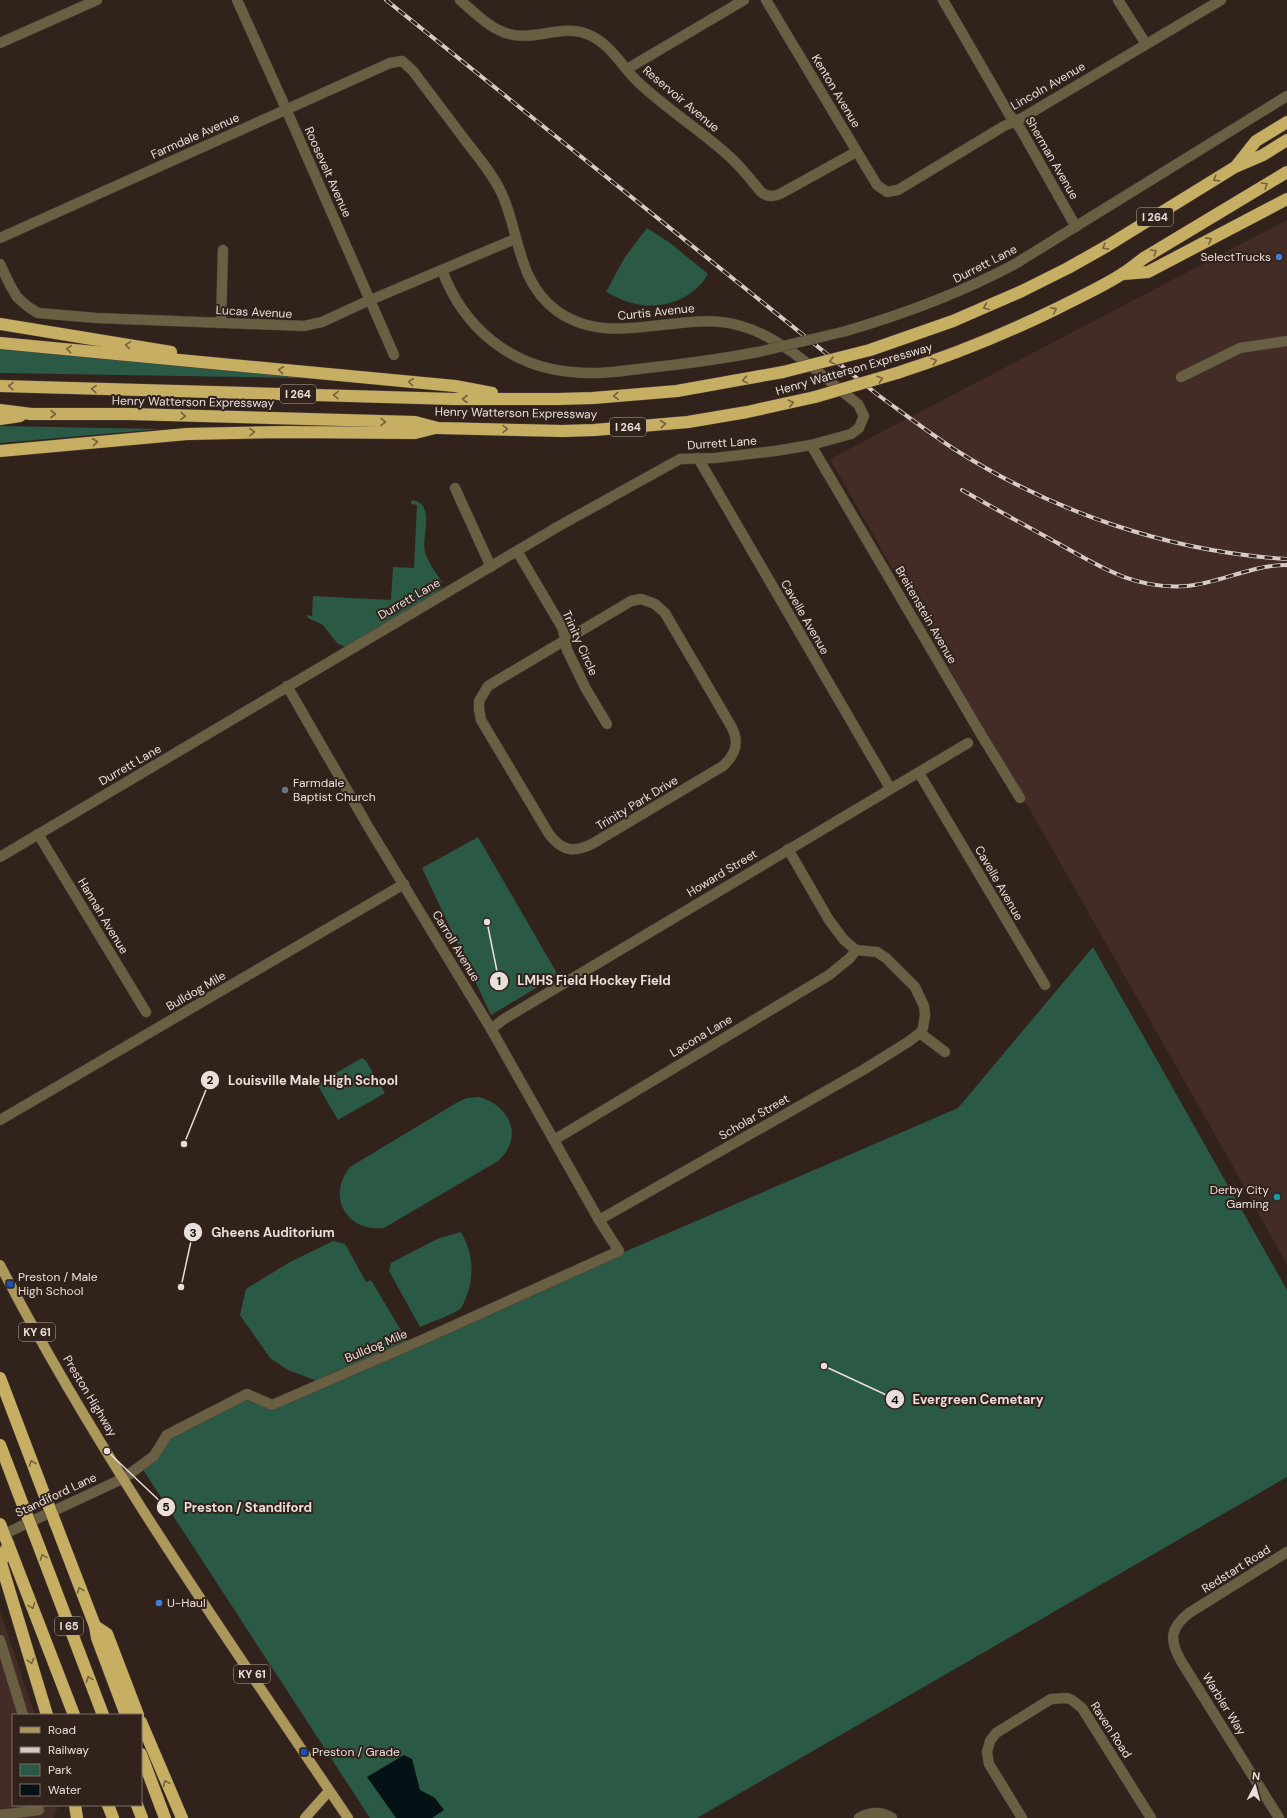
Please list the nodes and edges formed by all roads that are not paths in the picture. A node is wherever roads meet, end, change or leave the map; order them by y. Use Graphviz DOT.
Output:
graph roads {
  1 [pos="97,0"];
  2 [pos="237,0"];
  3 [pos="460,0"];
  4 [pos="744,0"];
  5 [pos="766,0"];
  6 [pos="943,0"];
  7 [pos="1118,0"];
  8 [pos="1221,0"];
  9 [pos="0,43"];
  10 [pos="1146,44"];
  11 [pos="402,61"];
  12 [pos="627,69"];
  13 [pos="1287,96"];
  14 [pos="286,110"];
  15 [pos="1015,121"];
  16 [pos="1287,122"];
  17 [pos="1287,140"];
  18 [pos="856,152"];
  19 [pos="1235,167"];
  20 [pos="1287,172"];
  21 [pos="887,192"];
  22 [pos="1287,199"];
  23 [pos="1076,227"];
  24 [pos="0,238"];
  25 [pos="515,239"];
  26 [pos="223,250"];
  27 [pos="0,264"];
  28 [pos="442,270"];
  29 [pos="1122,274"];
  30 [pos="370,300"];
  31 [pos="220,323"];
  32 [pos="0,324"];
  33 [pos="1287,341"];
  34 [pos="0,343"];
  35 [pos="394,355"];
  36 [pos="192,361"];
  37 [pos="1181,377"];
  38 [pos="0,386"];
  39 [pos="518,399"];
  40 [pos="0,410"];
  41 [pos="31,414"];
  42 [pos="0,419"];
  43 [pos="438,428"];
  44 [pos="854,432"];
  45 [pos="811,445"];
  46 [pos="0,451"];
  47 [pos="698,458"];
  48 [pos="455,488"];
  49 [pos="517,551"];
  50 [pos="491,567"];
  51 [pos="565,639"];
  52 [pos="287,686"];
  53 [pos="607,724"];
  54 [pos="968,743"];
  55 [pos="919,773"];
  56 [pos="890,788"];
  57 [pos="1020,798"];
  58 [pos="38,834"];
  59 [pos="788,849"];
  60 [pos="0,857"];
  61 [pos="404,884"];
  62 [pos="856,950"];
  63 [pos="1045,985"];
  64 [pos="146,1012"];
  65 [pos="491,1029"];
  66 [pos="920,1033"];
  67 [pos="945,1052"];
  68 [pos="0,1120"];
  69 [pos="554,1140"];
  70 [pos="599,1220"];
  71 [pos="0,1265"];
  72 [pos="0,1378"];
  73 [pos="0,1445"];
  74 [pos="124,1478"];
  75 [pos="0,1524"];
  76 [pos="4,1540"];
  77 [pos="1287,1552"];
  78 [pos="1199,1607"];
  79 [pos="95,1626"];
  80 [pos="0,1640"];
  81 [pos="23,1714"];
  82 [pos="47,1714"];
  83 [pos="74,1714"];
  84 [pos="103,1714"];
  85 [pos="126,1714"];
  86 [pos="138,1714"];
  87 [pos="142,1724"];
  88 [pos="142,1757"];
  89 [pos="329,1791"];
  90 [pos="75,1806"];
  91 [pos="108,1806"];
  92 [pos="137,1806"];
  93 [pos="39,1811"];
  94 [pos="0,1815"];
  95 [pos="78,1818"];
  96 [pos="113,1818"];
  97 [pos="142,1818"];
  98 [pos="165,1818"];
  99 [pos="182,1818"];
  100 [pos="305,1818"];
  101 [pos="348,1818"];
  102 [pos="859,1818"];
  103 [pos="892,1818"];
  104 [pos="1022,1818"];
  105 [pos="1151,1818"];
  106 [pos="1279,1818"];
  1 -- 9 [label="street"];
  2 -- 14 [label="street, Roosevelt Avenue"];
  3 -- 12 [label="street, Reservoir Avenue"];
  4 -- 12 [label="street"];
  5 -- 18 [label="street, Kenton Avenue"];
  6 -- 15 [label="street, Sherman Avenue"];
  7 -- 10 [label="street"];
  8 -- 10 [label="street, Lincoln Avenue"];
  10 -- 15 [label="street, Lincoln Avenue"];
  11 -- 14 [label="street, Farmdale Avenue"];
  11 -- 25 [label="street, Curtis Avenue"];
  12 -- 18 [label="street, Reservoir Avenue"];
  13 -- 23 [label="street, Durrett Lane"];
  14 -- 24 [label="street, Farmdale Avenue"];
  14 -- 30 [label="street, Roosevelt Avenue"];
  15 -- 21 [label="street, Lincoln Avenue"];
  15 -- 23 [label="street, Sherman Avenue"];
  16 -- 19 [label="highway"];
  17 -- 19 [label="highway, Henry Watterson Expressway / I 264"];
  18 -- 21 [label="street, Kenton Avenue"];
  19 -- 39 [label="highway, Henry Watterson Expressway / I 264, one-way, bridge"];
  29 -- 20 [label="highway, Henry Watterson Expressway / I 264, one-way"];
  29 -- 22 [label="highway, one-way"];
  23 -- 28 [label="street, Durrett Lane, bridge"];
  25 -- 28 [label="street, Lucas Avenue"];
  25 -- 44 [label="street, Curtis Avenue"];
  26 -- 31 [label="street"];
  27 -- 31 [label="street, Lucas Avenue"];
  28 -- 30 [label="street, Lucas Avenue"];
  43 -- 29 [label="highway, Henry Watterson Expressway / I 264, one-way, bridge"];
  30 -- 31 [label="street, Lucas Avenue"];
  30 -- 35 [label="street, Roosevelt Avenue"];
  36 -- 32 [label="highway, one-way"];
  33 -- 37 [label="street"];
  36 -- 34 [label="highway, one-way"];
  39 -- 36 [label="highway, one-way"];
  39 -- 38 [label="highway, Henry Watterson Expressway / I 264, one-way"];
  40 -- 41 [label="highway, Henry Watterson Expressway / I 264"];
  41 -- 42 [label="highway"];
  41 -- 43 [label="highway, Henry Watterson Expressway / I 264, one-way"];
  46 -- 43 [label="highway, one-way"];
  44 -- 45 [label="street, Durrett Lane"];
  45 -- 47 [label="street, Durrett Lane"];
  45 -- 57 [label="street, Breitenstein Avenue"];
  47 -- 49 [label="street, Durrett Lane"];
  47 -- 56 [label="street, Cavelle Avenue"];
  48 -- 50 [label="street"];
  49 -- 50 [label="street, Durrett Lane"];
  49 -- 51 [label="street, Trinity Circle"];
  50 -- 52 [label="street, Durrett Lane"];
  51 -- 51 [label="street, Trinity Park Drive"];
  51 -- 53 [label="street, Trinity Circle"];
  52 -- 58 [label="street, Durrett Lane"];
  52 -- 61 [label="street, Carroll Avenue"];
  54 -- 55 [label="street, Howard Street"];
  55 -- 56 [label="street, Howard Street"];
  55 -- 63 [label="street, Cavelle Avenue"];
  56 -- 59 [label="street, Howard Street"];
  58 -- 60 [label="street, Durrett Lane"];
  58 -- 64 [label="street, Hannah Avenue"];
  59 -- 62 [label="street"];
  59 -- 65 [label="street, Howard Street"];
  61 -- 65 [label="street, Carroll Avenue"];
  61 -- 68 [label="street, Bulldog Mile"];
  62 -- 66 [label="street"];
  62 -- 69 [label="street, Lacona Lane"];
  65 -- 69 [label="street, Carroll Avenue"];
  66 -- 67 [label="street"];
  66 -- 70 [label="street, Scholar Street"];
  69 -- 70 [label="street, Carroll Avenue"];
  70 -- 74 [label="street, Bulldog Mile"];
  71 -- 74 [label="main road, Preston Highway / KY 61"];
  79 -- 72 [label="highway, one-way, bridge"];
  84 -- 73 [label="highway, I 65, one-way, bridge"];
  74 -- 76 [label="street, Standiford Lane"];
  74 -- 89 [label="main road, Preston Highway / KY 61"];
  75 -- 76 [label="highway, I 65, bridge"];
  76 -- 82 [label="highway, one-way"];
  76 -- 83 [label="highway, I 65, one-way"];
  77 -- 78 [label="street, Redstart Road"];
  78 -- 106 [label="street, Warbler Way"];
  79 -- 85 [label="highway"];
  79 -- 86 [label="highway"];
  80 -- 81 [label="street"];
  99 -- 87 [label="highway, one-way"];
  88 -- 98 [label="highway"];
  89 -- 100 [label="main road"];
  89 -- 101 [label="main road, Preston Highway / KY 61"];
  90 -- 95 [label="highway"];
  91 -- 96 [label="highway"];
  92 -- 97 [label="highway"];
  93 -- 94 [label="street"];
  102 -- 103 [label="street"];
  104 -- 105 [label="street, Raven Road"];
}
